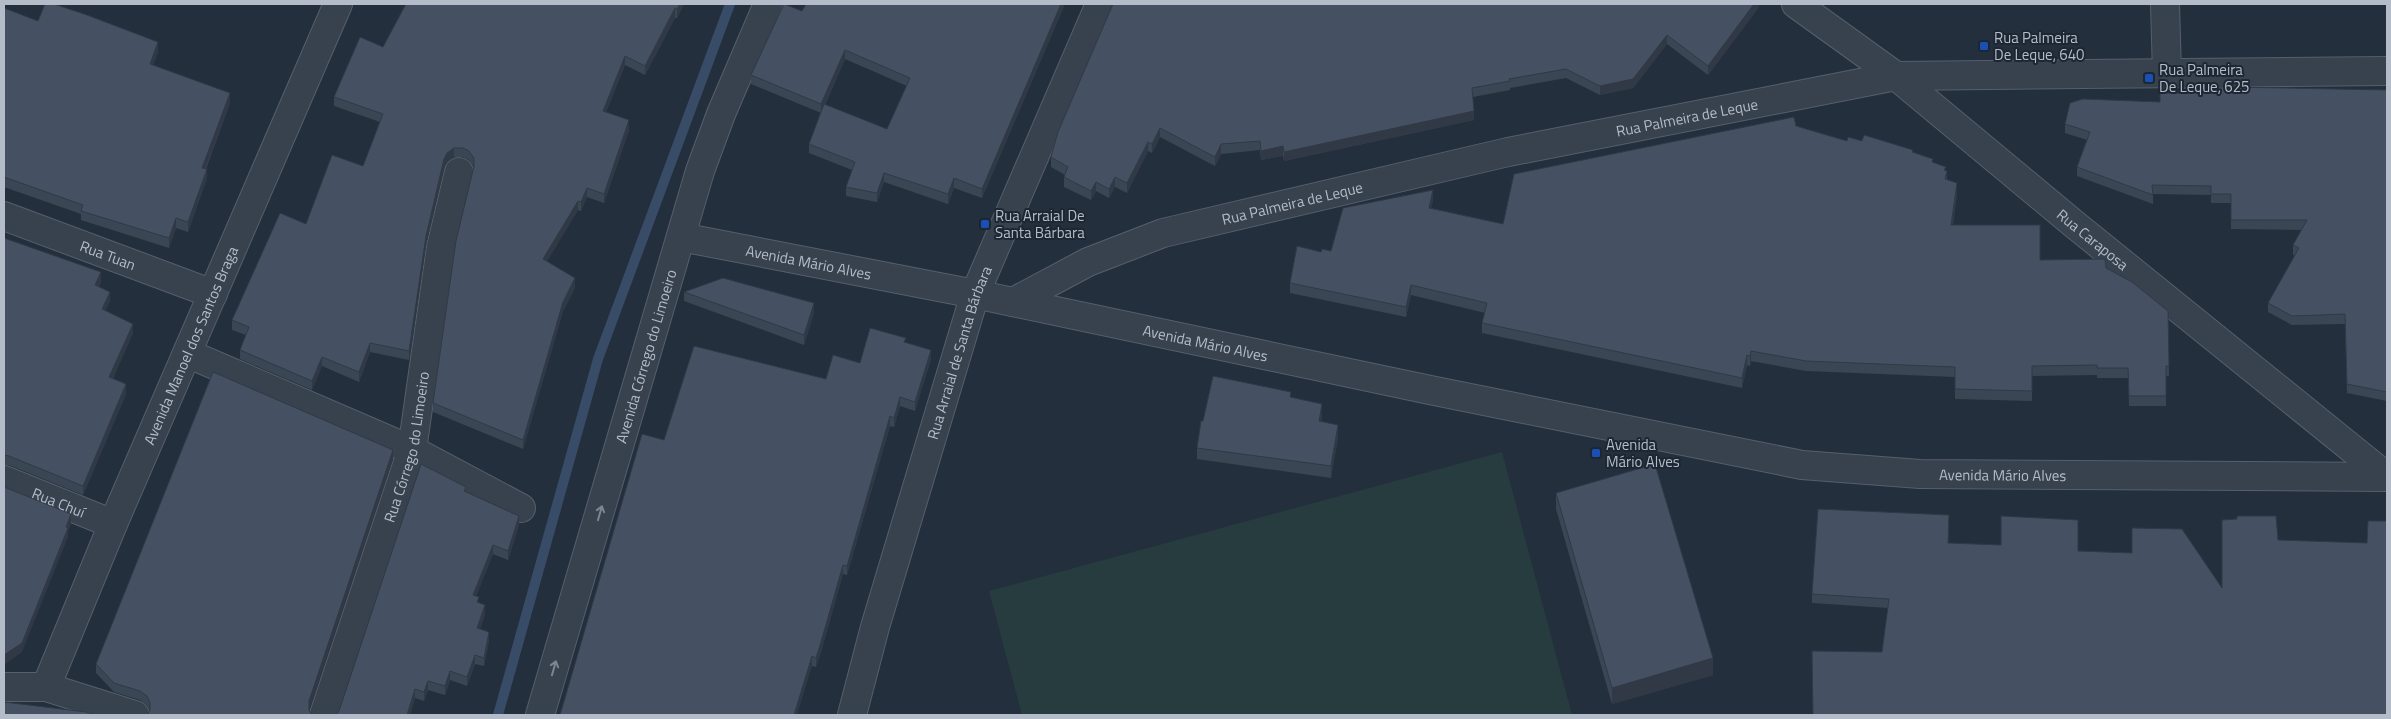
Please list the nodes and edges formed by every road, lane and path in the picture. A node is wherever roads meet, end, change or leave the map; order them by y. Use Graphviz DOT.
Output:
graph roads {
  1 [pos="338,4"];
  2 [pos="768,4"];
  3 [pos="1100,4"];
  4 [pos="1796,4"];
  5 [pos="2165,4"];
  6 [pos="2387,72"];
  7 [pos="2166,74"];
  8 [pos="1896,76"];
  9 [pos="459,172"];
  10 [pos="4,216"];
  11 [pos="681,237"];
  12 [pos="213,294"];
  13 [pos="975,294"];
  14 [pos="1013,302"];
  15 [pos="189,354"];
  16 [pos="412,450"];
  17 [pos="2387,477"];
  18 [pos="4,480"];
  19 [pos="521,508"];
  20 [pos="113,524"];
  21 [pos="4,687"];
  22 [pos="46,687"];
  23 [pos="135,715"];
  24 [pos="324,715"];
  25 [pos="540,715"];
  26 [pos="852,715"];
  1 -- 12 [label="street, Avenida Manoel dos Santos Braga"];
  2 -- 11 [label="street, Avenida Córrego do Limoeiro"];
  3 -- 13 [label="street, Rua Arraial de Santa Bárbara"];
  4 -- 8 [label="street, Rua Caraposa"];
  5 -- 7 [label="street"];
  6 -- 7 [label="street, Rua Palmeira de Leque"];
  7 -- 8 [label="street, Rua Palmeira de Leque"];
  8 -- 14 [label="street, Rua Palmeira de Leque"];
  8 -- 17 [label="street, Rua Caraposa"];
  9 -- 16 [label="street, Rua Córrego do Limoeiro"];
  10 -- 12 [label="street, Rua Tuan"];
  11 -- 13 [label="street, Avenida Mário Alves"];
  25 -- 11 [label="street, Avenida Córrego do Limoeiro, one-way"];
  12 -- 15 [label="street, Avenida Manoel dos Santos Braga"];
  13 -- 14 [label="street, Avenida Mário Alves"];
  13 -- 26 [label="street, Rua Arraial de Santa Bárbara"];
  14 -- 17 [label="street, Avenida Mário Alves"];
  15 -- 16 [label="street"];
  15 -- 20 [label="street, Avenida Manoel dos Santos Braga"];
  16 -- 19 [label="street"];
  16 -- 24 [label="street, Rua Córrego do Limoeiro"];
  18 -- 20 [label="street, Rua Chuí"];
  20 -- 22 [label="street, Avenida Manoel dos Santos Braga"];
  21 -- 22 [label="street"];
  22 -- 23 [label="street"];
}
